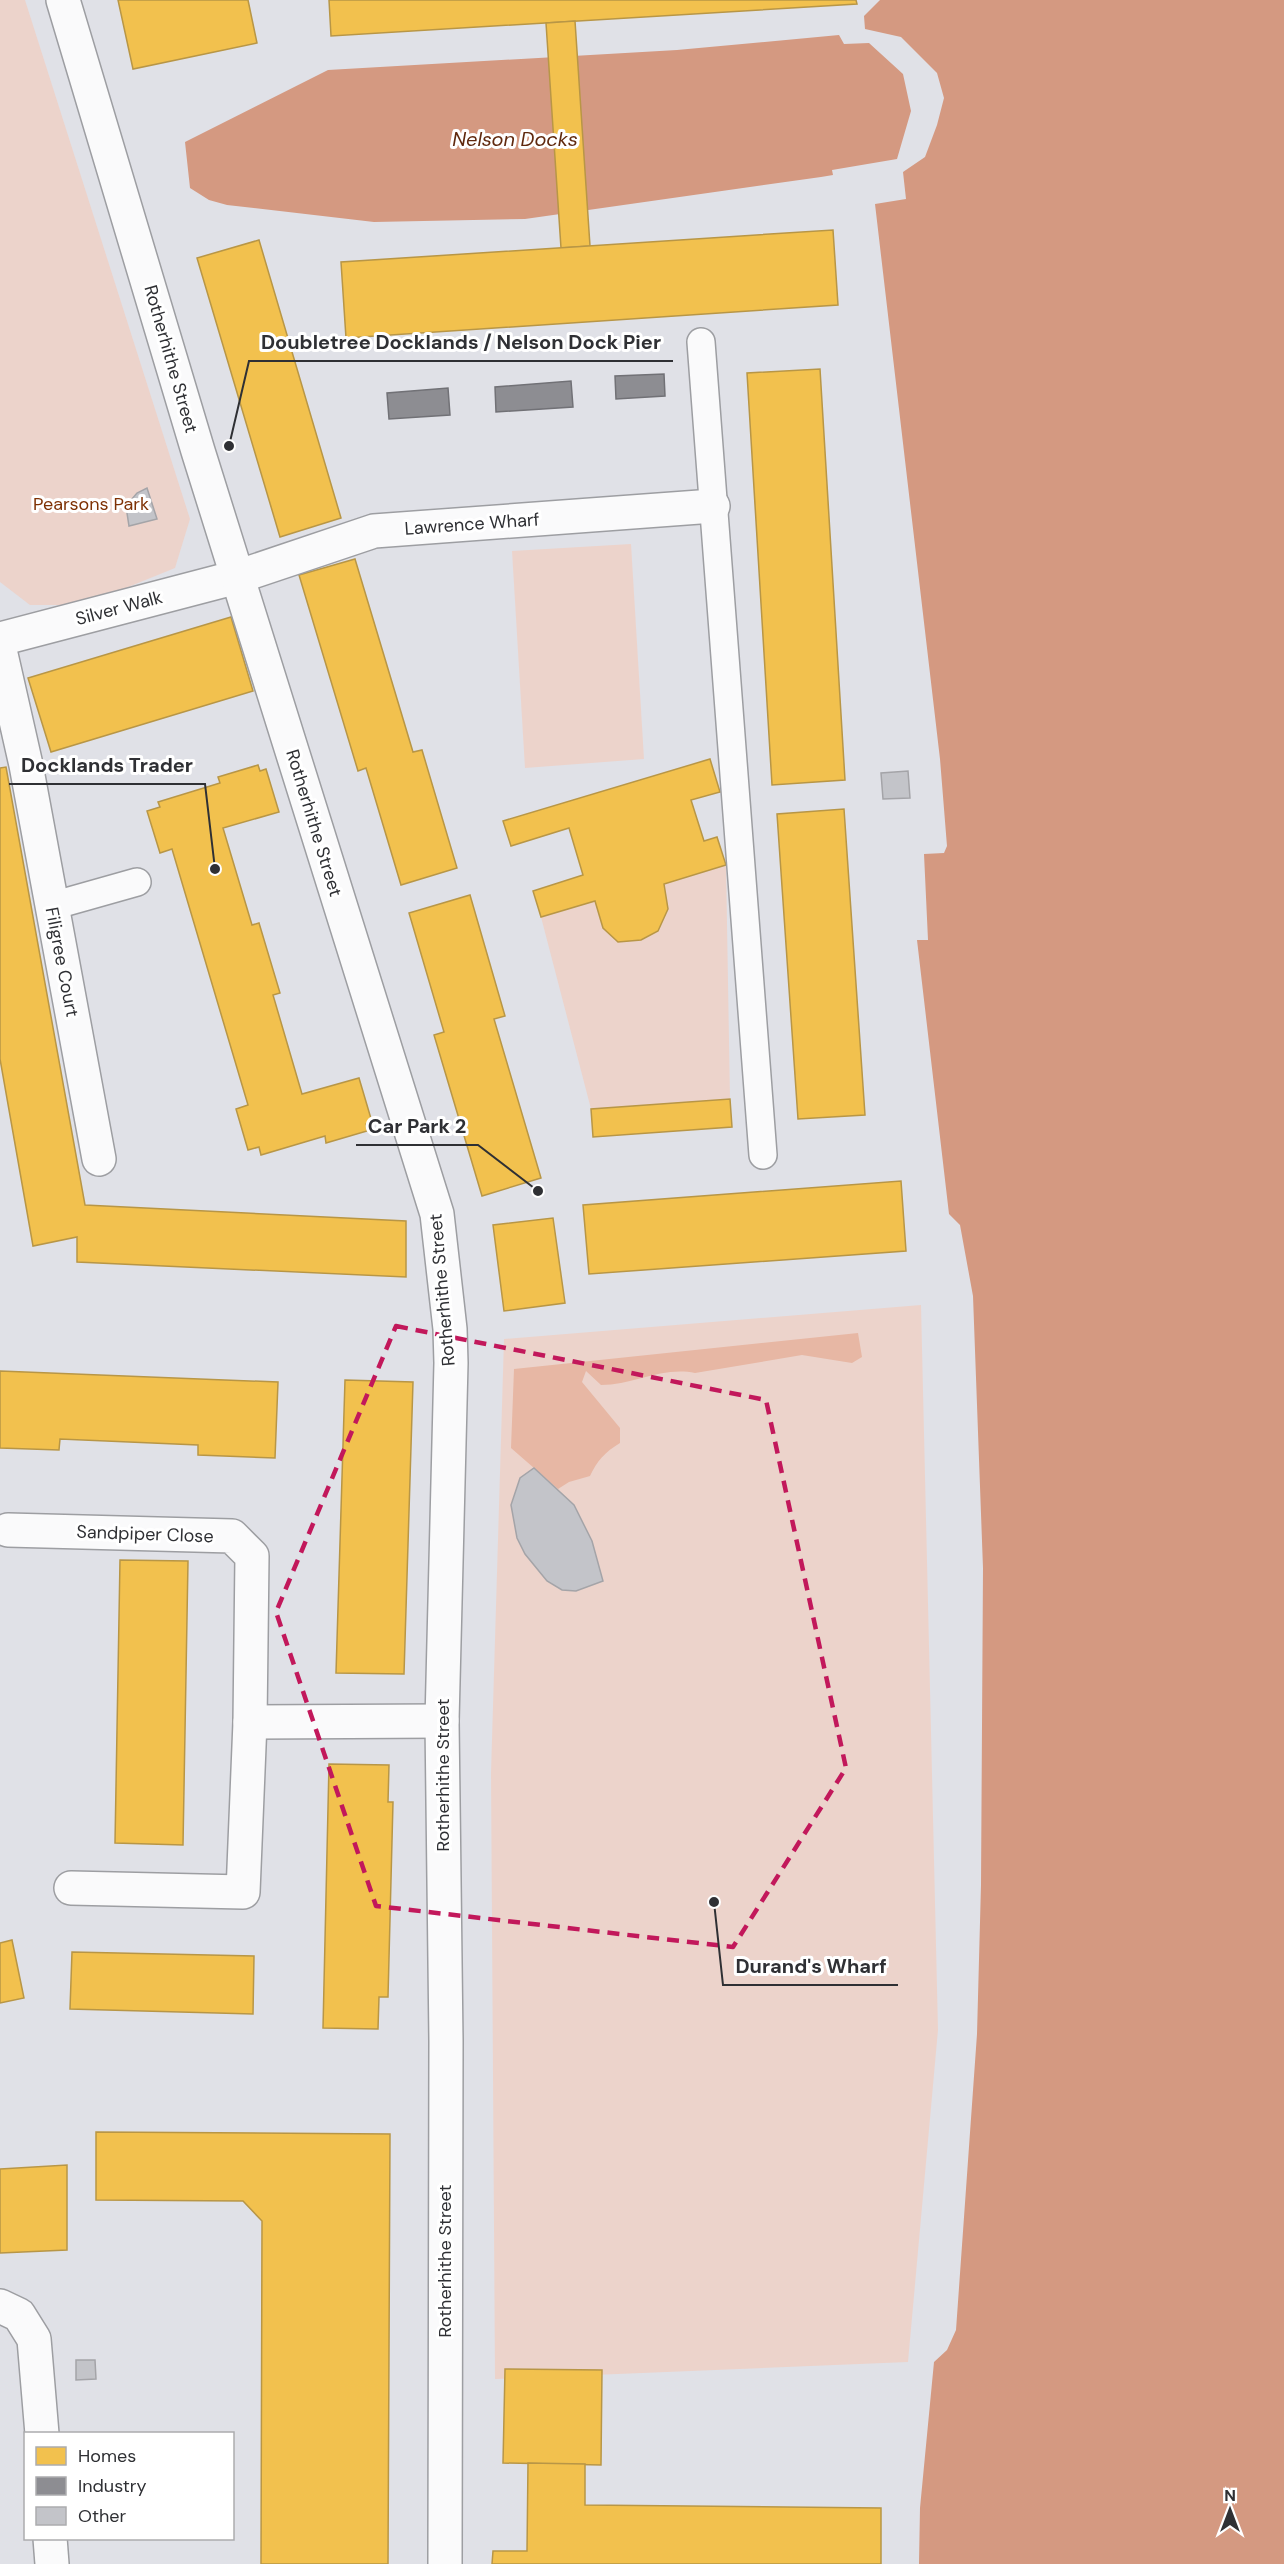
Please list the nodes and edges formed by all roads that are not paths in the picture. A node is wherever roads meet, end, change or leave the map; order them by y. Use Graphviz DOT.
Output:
graph roads {
  1 [pos="63,0"];
  2 [pos="701,342"];
  3 [pos="713,506"];
  4 [pos="237,577"];
  5 [pos="0,639"];
  6 [pos="0,650"];
  7 [pos="137,882"];
  8 [pos="52,906"];
  9 [pos="763,1155"];
  10 [pos="99,1159"];
  11 [pos="8,1530"];
  12 [pos="442,1721"];
  13 [pos="250,1722"];
  14 [pos="71,1888"];
  15 [pos="0,2306"];
  16 [pos="42,2432"];
  17 [pos="50,2540"];
  18 [pos="52,2564"];
  19 [pos="445,2564"];
  1 -- 4 [label="street, Rotherhithe Street"];
  2 -- 3 [label="lane"];
  3 -- 4 [label="street, Lawrence Wharf"];
  3 -- 9 [label="lane"];
  4 -- 5 [label="street, Silver Walk"];
  4 -- 12 [label="street, Rotherhithe Street"];
  6 -- 8 [label="street, Filigree Court"];
  7 -- 8 [label="lane"];
  8 -- 10 [label="street, Filigree Court"];
  11 -- 13 [label="street, Sandpiper Close"];
  12 -- 13 [label="street"];
  12 -- 19 [label="street, Rotherhithe Street"];
  13 -- 14 [label="street, Sandpiper Close"];
  15 -- 16 [label="street"];
  17 -- 18 [label="street"];
}
